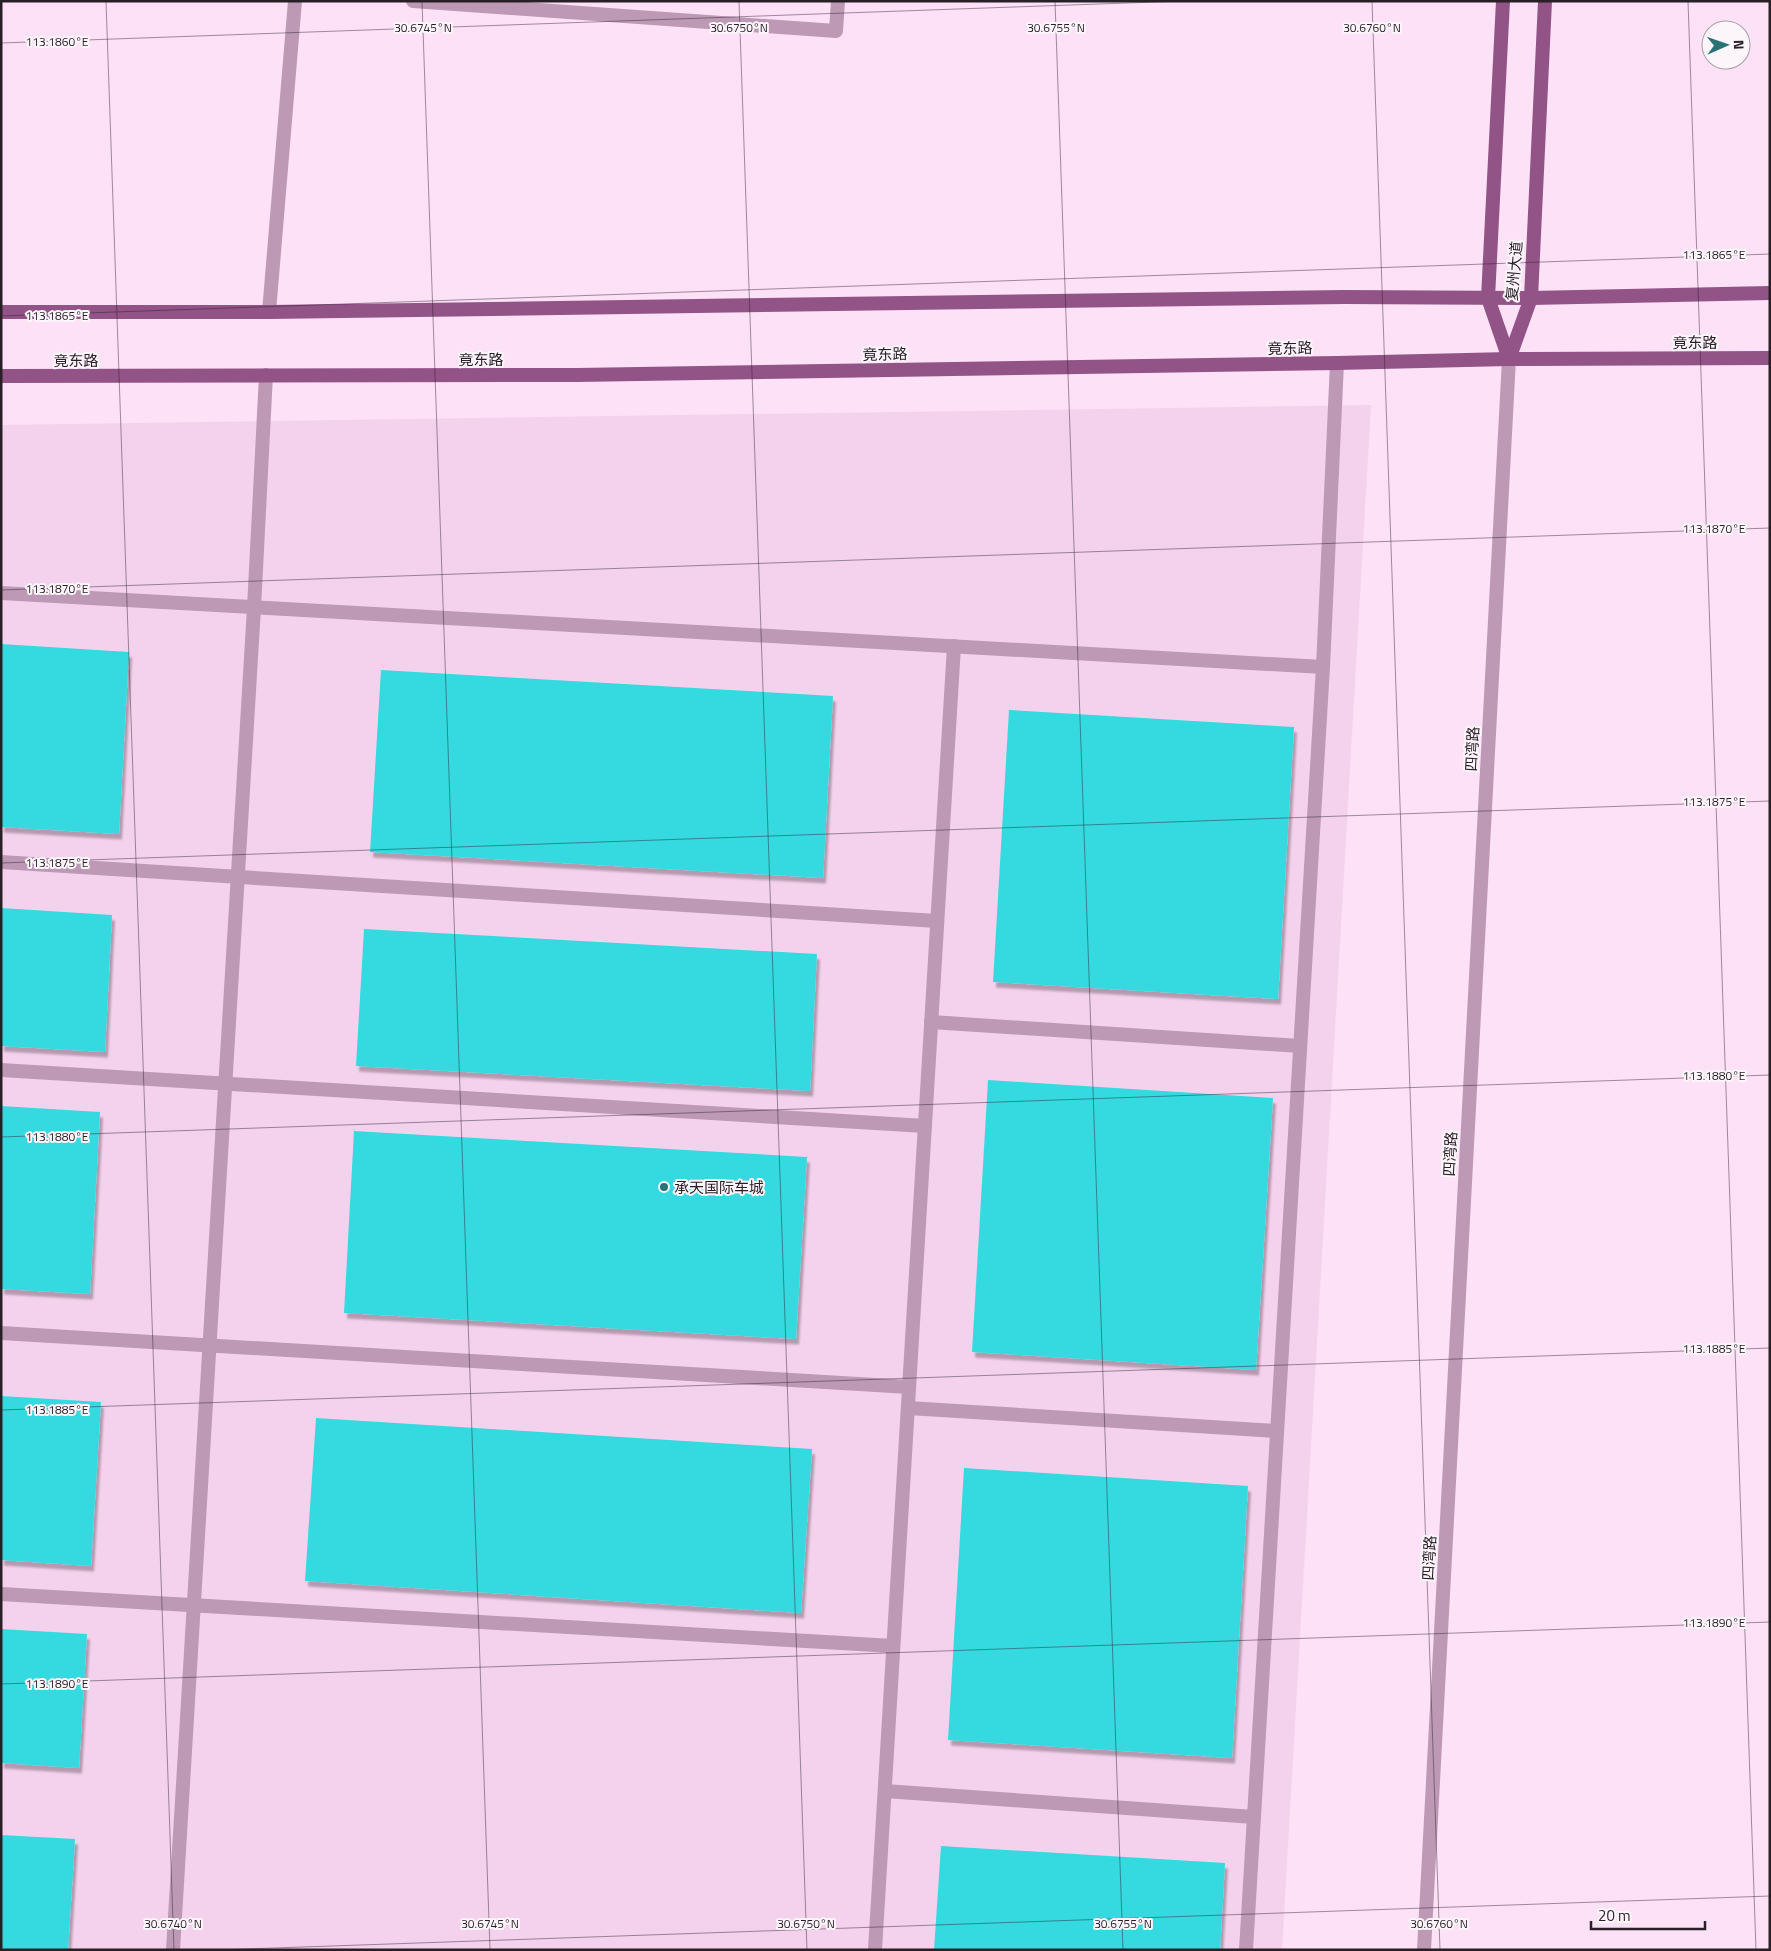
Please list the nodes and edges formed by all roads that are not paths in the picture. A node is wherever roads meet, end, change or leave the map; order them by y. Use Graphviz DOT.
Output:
graph roads {
  1 [pos="295,1"];
  2 [pos="413,1"];
  3 [pos="838,1"];
  4 [pos="1503,1"];
  5 [pos="1545,1"];
  6 [pos="1770,293"];
  7 [pos="1488,298"];
  8 [pos="1531,298"];
  9 [pos="1,312"];
  10 [pos="269,312"];
  11 [pos="1770,358"];
  12 [pos="1509,359"];
  13 [pos="1337,364"];
  14 [pos="266,375"];
  15 [pos="1,376"];
  16 [pos="1,594"];
  17 [pos="254,608"];
  18 [pos="954,646"];
  19 [pos="1323,666"];
  20 [pos="1,862"];
  21 [pos="238,877"];
  22 [pos="937,921"];
  23 [pos="931,1022"];
  24 [pos="1300,1046"];
  25 [pos="1,1070"];
  26 [pos="225,1083"];
  27 [pos="925,1126"];
  28 [pos="1,1333"];
  29 [pos="209,1346"];
  30 [pos="909,1387"];
  31 [pos="908,1408"];
  32 [pos="1277,1431"];
  33 [pos="1,1594"];
  34 [pos="194,1605"];
  35 [pos="893,1646"];
  36 [pos="885,1791"];
  37 [pos="1254,1817"];
  38 [pos="173,1950"];
  39 [pos="875,1950"];
  40 [pos="1246,1950"];
  41 [pos="1424,1950"];
  1 -- 10 [label="street"];
  2 -- 3 [label="street"];
  4 -- 7 [label="main road, 复州大道"];
  5 -- 8 [label="main road, 复州大道"];
  6 -- 8 [label="main road"];
  7 -- 8 [label="main road"];
  7 -- 10 [label="main road"];
  7 -- 12 [label="main road, 复州大道"];
  8 -- 12 [label="main road, 复州大道"];
  9 -- 10 [label="main road"];
  11 -- 12 [label="main road, 竟东路"];
  12 -- 13 [label="main road, 竟东路"];
  12 -- 41 [label="street, 四湾路"];
  13 -- 14 [label="main road, 竟东路"];
  13 -- 19 [label="street"];
  14 -- 15 [label="main road, 竟东路"];
  14 -- 17 [label="street"];
  16 -- 17 [label="street"];
  17 -- 18 [label="street"];
  17 -- 21 [label="street"];
  18 -- 19 [label="street"];
  18 -- 22 [label="street"];
  19 -- 24 [label="street"];
  20 -- 21 [label="street"];
  21 -- 22 [label="street"];
  21 -- 26 [label="street"];
  22 -- 23 [label="street"];
  23 -- 24 [label="street"];
  23 -- 27 [label="street"];
  24 -- 32 [label="street"];
  25 -- 26 [label="street"];
  26 -- 27 [label="street"];
  26 -- 29 [label="street"];
  27 -- 30 [label="street"];
  28 -- 29 [label="street"];
  29 -- 30 [label="street"];
  29 -- 34 [label="street"];
  30 -- 31 [label="street"];
  31 -- 32 [label="street"];
  31 -- 35 [label="street"];
  32 -- 37 [label="street"];
  33 -- 34 [label="street"];
  34 -- 35 [label="street"];
  34 -- 38 [label="street"];
  35 -- 36 [label="street"];
  36 -- 37 [label="street"];
  36 -- 39 [label="street"];
  37 -- 40 [label="street"];
}
